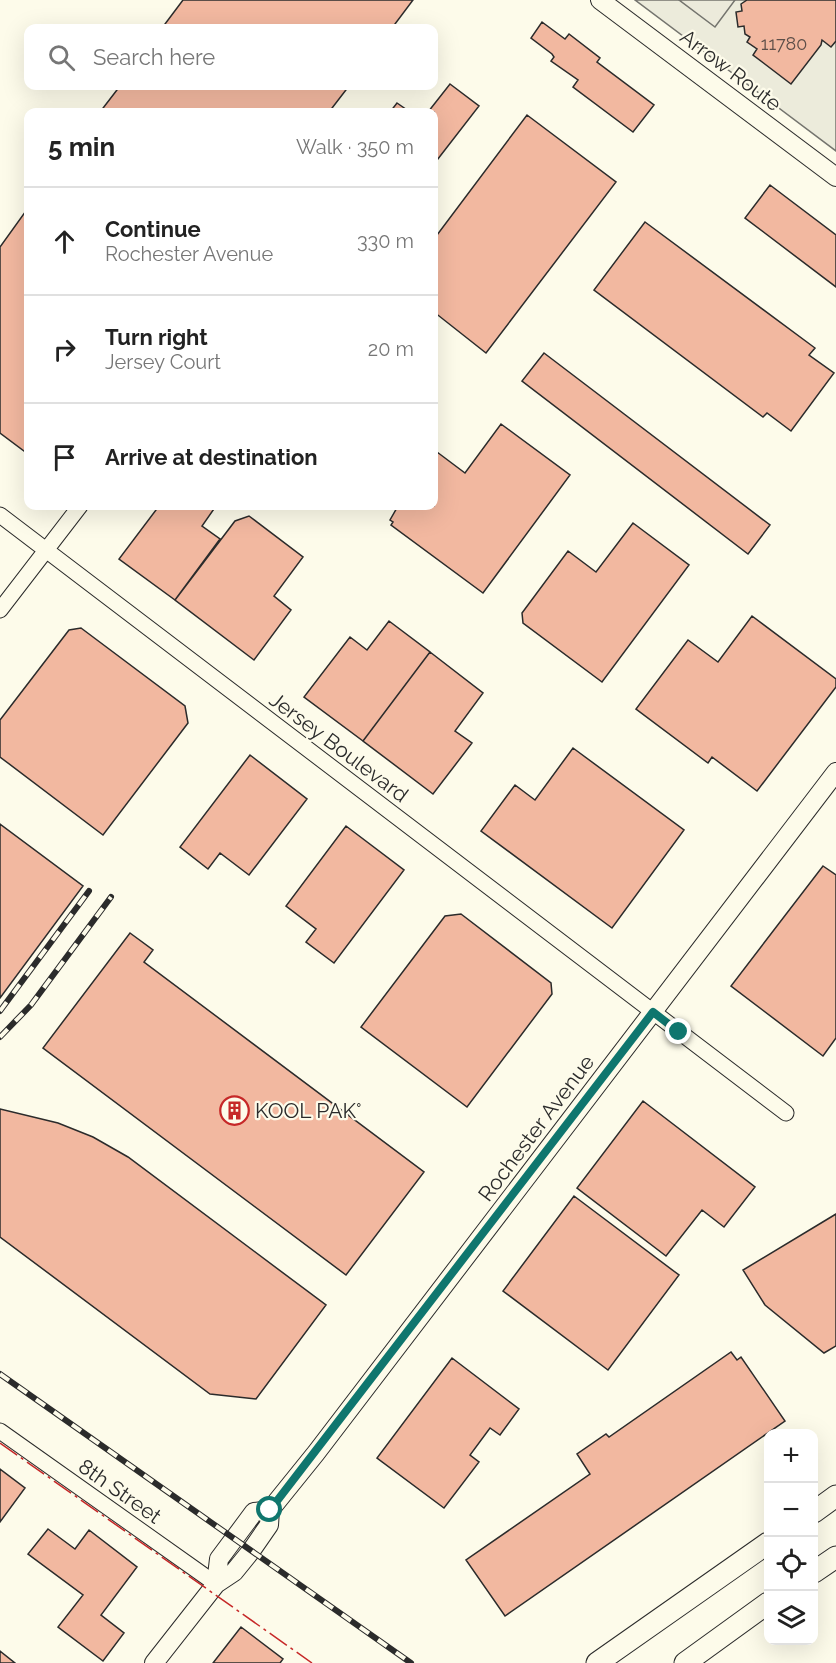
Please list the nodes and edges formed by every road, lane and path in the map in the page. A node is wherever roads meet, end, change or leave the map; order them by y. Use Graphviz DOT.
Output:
graph roads {
  1 [pos="600,0"];
  2 [pos="836,177"];
  3 [pos="77,510"];
  4 [pos="0,515"];
  5 [pos="46,551"];
  6 [pos="0,610"];
  7 [pos="836,772"];
  8 [pos="653,1012"];
  9 [pos="786,1113"];
  10 [pos="0,1431"];
  11 [pos="836,1496"];
  12 [pos="818,1509"];
  13 [pos="764,1546"];
  14 [pos="836,1557"];
  15 [pos="818,1569"];
  16 [pos="216,1584"];
  17 [pos="764,1606"];
  18 [pos="154,1663"];
  19 [pos="597,1663"];
  20 [pos="685,1663"];
  1 -- 2 [label="main road, Arrow Route"];
  3 -- 5 [label="street"];
  4 -- 5 [label="street, Jersey Boulevard"];
  5 -- 6 [label="street"];
  5 -- 8 [label="street, Jersey Boulevard"];
  7 -- 8 [label="main road, Rochester Avenue"];
  8 -- 9 [label="street, Jersey Boulevard"];
  8 -- 16 [label="main road, Rochester Avenue"];
  10 -- 16 [label="street, 8th Street"];
  11 -- 12 [label="highway"];
  13 -- 19 [label="highway"];
  14 -- 15 [label="highway"];
  16 -- 18 [label="main road, Rochester Avenue"];
  17 -- 20 [label="highway"];
}
